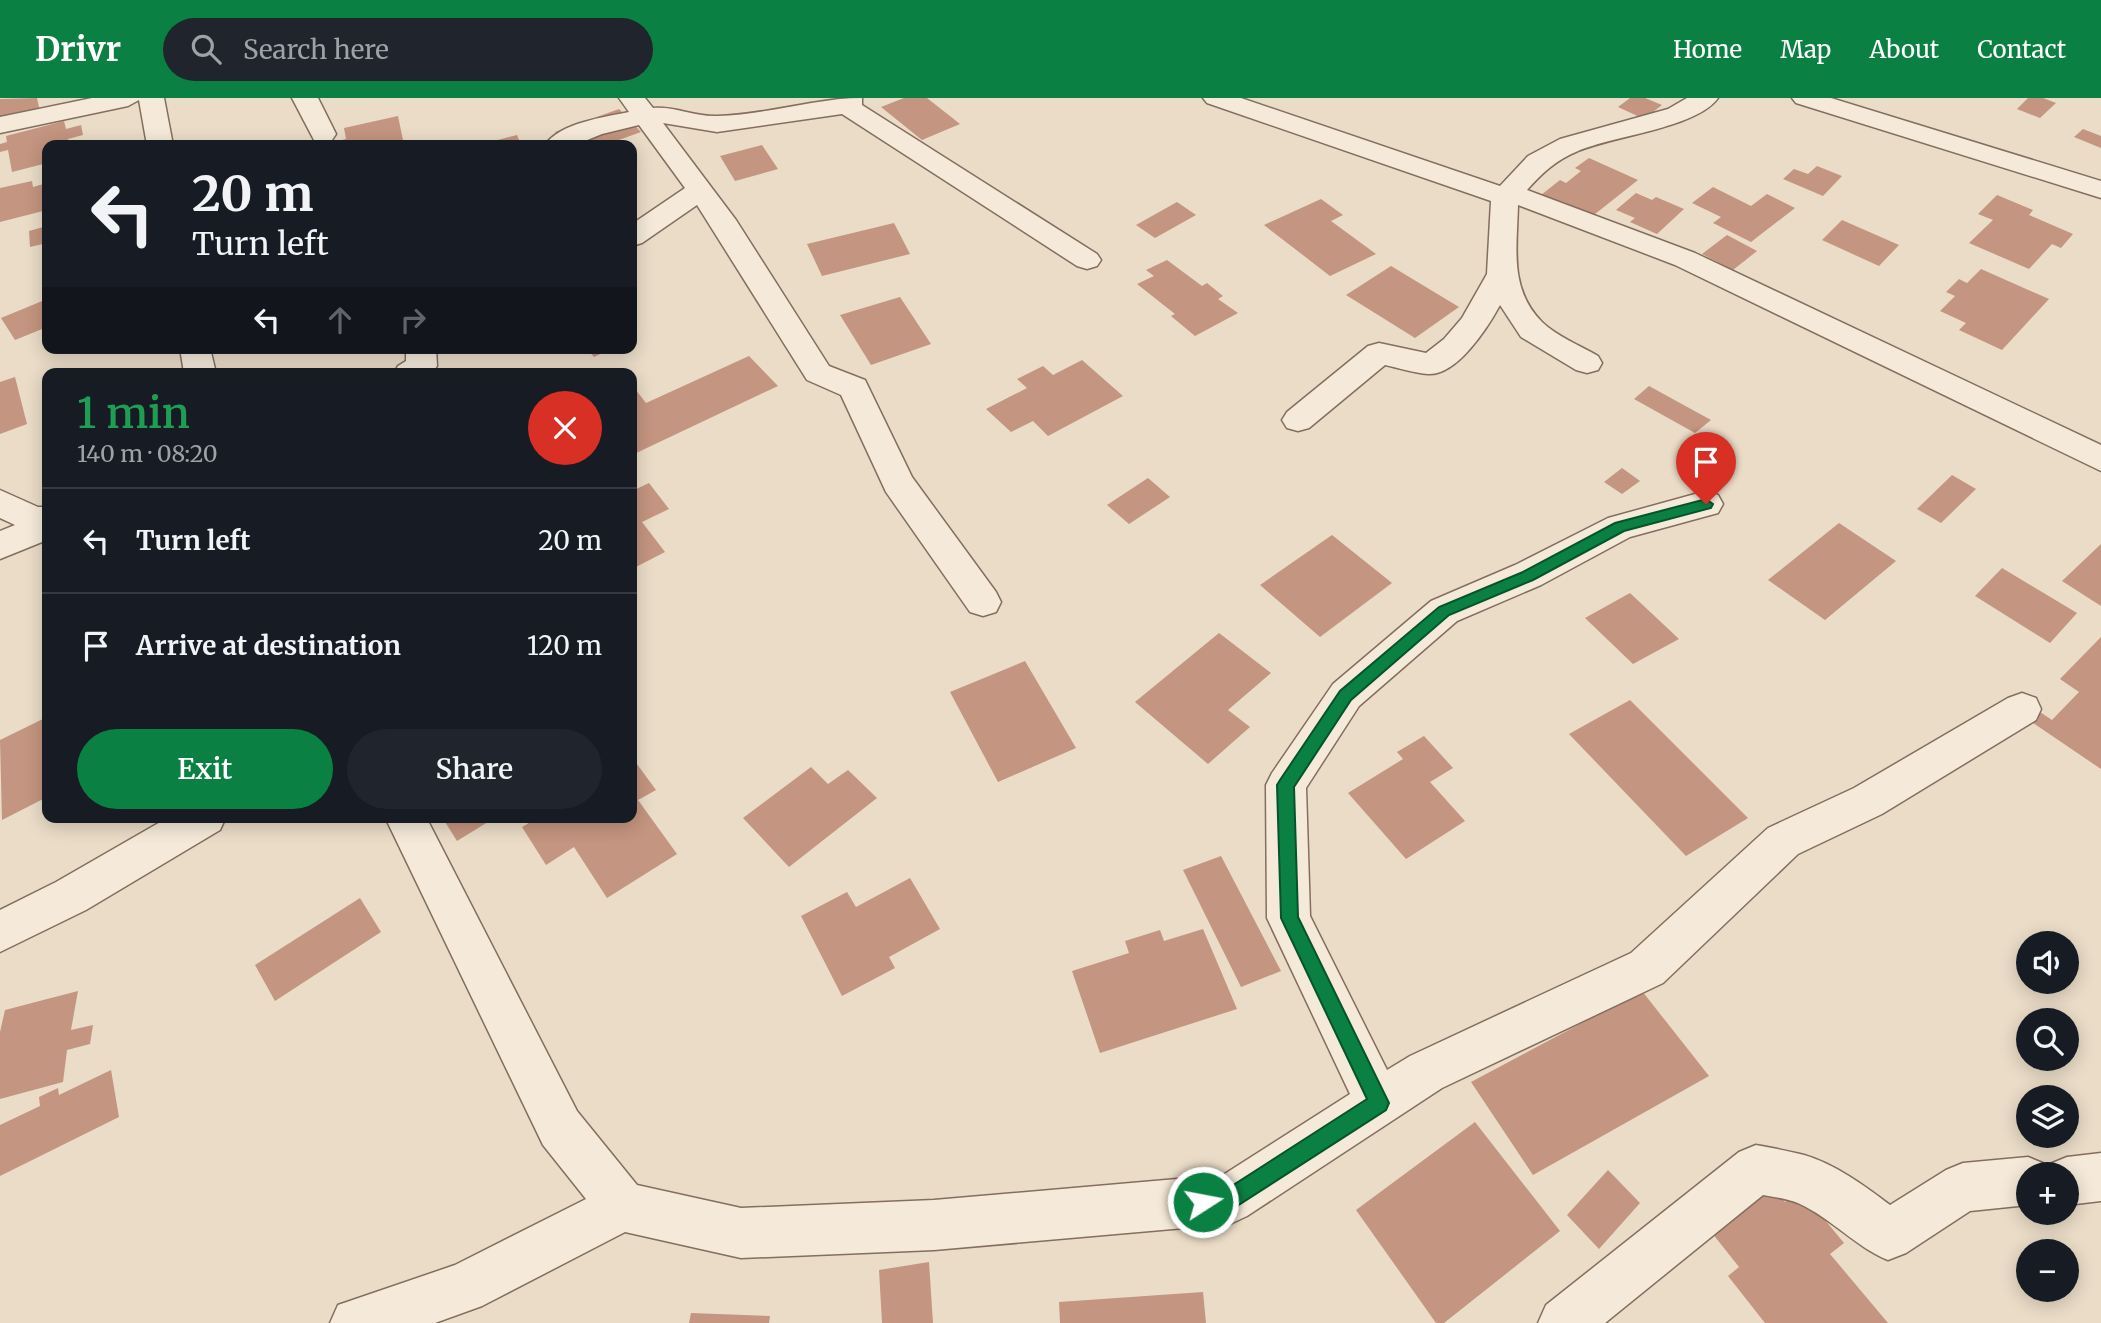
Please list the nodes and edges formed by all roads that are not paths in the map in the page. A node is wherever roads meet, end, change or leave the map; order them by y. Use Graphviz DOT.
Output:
graph roads {
  1 [pos="128,98"];
  2 [pos="151,98"];
  3 [pos="305,98"];
  4 [pos="1216,98"];
  5 [pos="1705,98"];
  6 [pos="1805,98"];
  7 [pos="849,101"];
  8 [pos="639,108"];
  9 [pos="0,125"];
  10 [pos="323,134"];
  11 [pos="159,140"];
  12 [pos="565,140"];
  13 [pos="700,190"];
  14 [pos="2101,190"];
  15 [pos="1505,197"];
  16 [pos="637,234"];
  17 [pos="1087,260"];
  18 [pos="1501,274"];
  19 [pos="1587,363"];
  20 [pos="1298,420"];
  21 [pos="2101,459"];
  22 [pos="0,503"];
  23 [pos="1706,504"];
  24 [pos="42,520"];
  25 [pos="42,528"];
  26 [pos="0,546"];
  27 [pos="983,602"];
  28 [pos="2022,709"];
  29 [pos="196,823"];
  30 [pos="408,823"];
  31 [pos="0,932"];
  32 [pos="1379,1103"];
  33 [pos="2101,1177"];
  34 [pos="2079,1180"];
  35 [pos="2016,1182"];
  36 [pos="623,1207"];
  37 [pos="356,1323"];
  38 [pos="1564,1323"];
  1 -- 9 [label="street"];
  2 -- 11 [label="street"];
  3 -- 10 [label="street"];
  4 -- 15 [label="street"];
  5 -- 15 [label="street"];
  6 -- 14 [label="street"];
  7 -- 8 [label="street"];
  7 -- 17 [label="street"];
  8 -- 12 [label="street"];
  8 -- 13 [label="street"];
  13 -- 16 [label="street"];
  13 -- 27 [label="street"];
  15 -- 18 [label="street"];
  15 -- 21 [label="street"];
  18 -- 19 [label="street"];
  18 -- 20 [label="street"];
  22 -- 24 [label="street"];
  23 -- 32 [label="street"];
  25 -- 26 [label="street"];
  28 -- 32 [label="street"];
  29 -- 31 [label="street"];
  30 -- 36 [label="street"];
  32 -- 36 [label="street"];
  33 -- 34 [label="street"];
  35 -- 38 [label="street"];
  36 -- 37 [label="street"];
}
